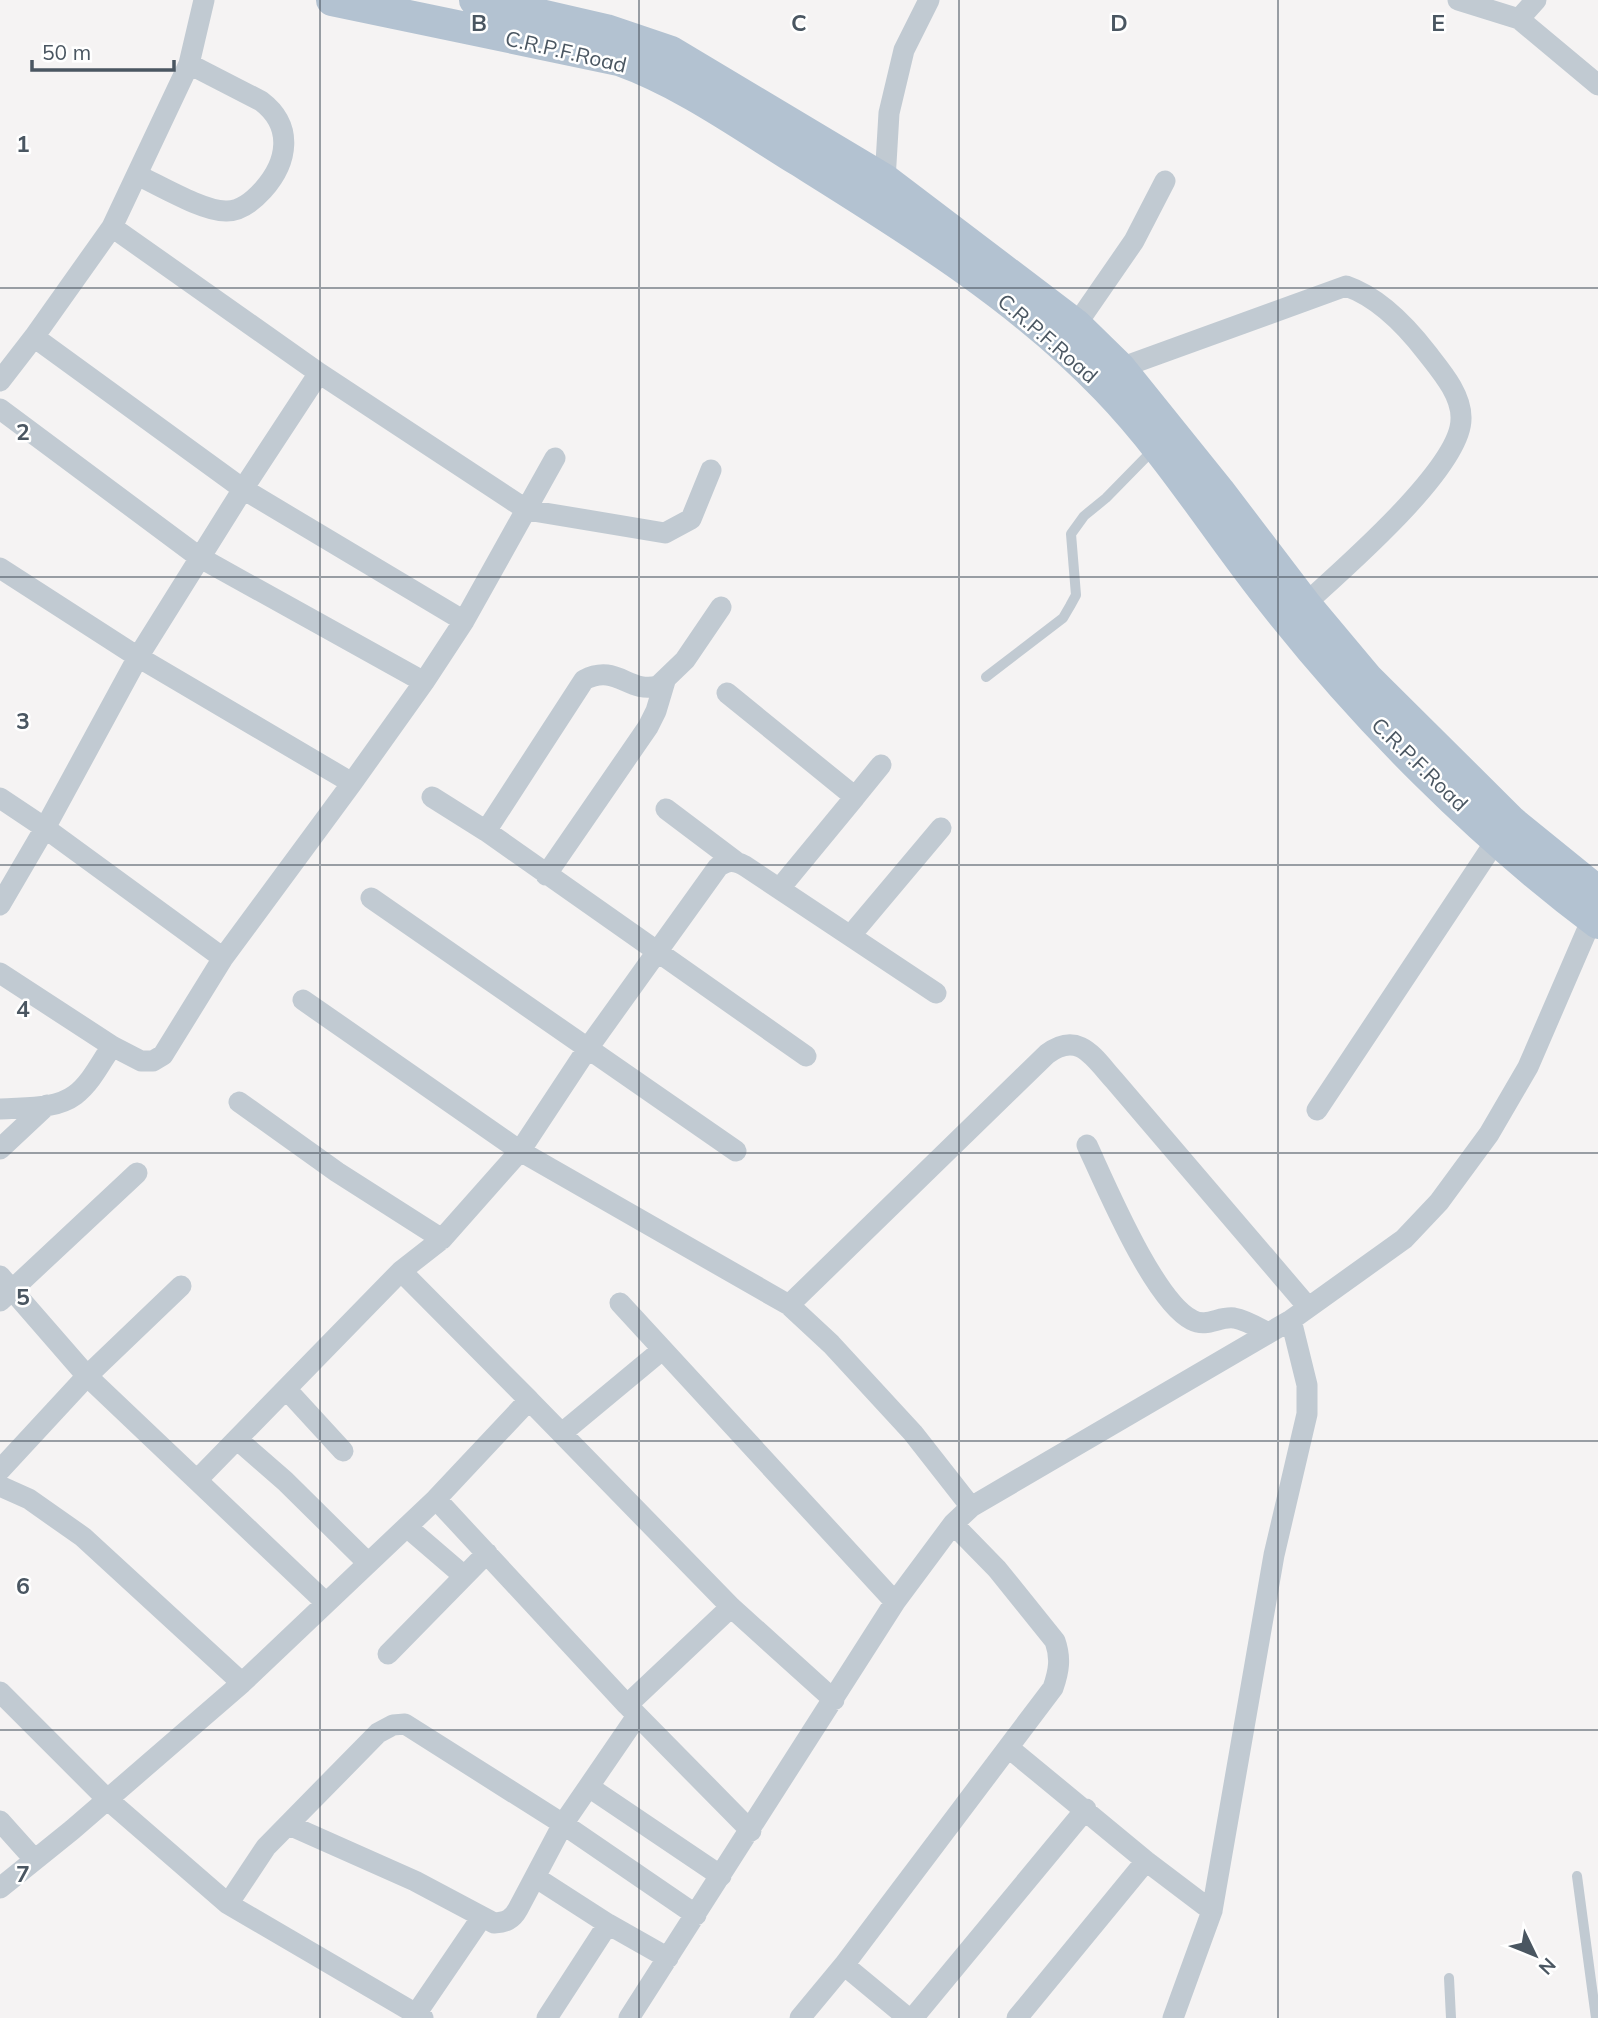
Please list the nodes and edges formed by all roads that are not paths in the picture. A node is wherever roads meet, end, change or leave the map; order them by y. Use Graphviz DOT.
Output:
graph roads {
  1 [pos="204,0"];
  2 [pos="332,0"];
  3 [pos="475,0"];
  4 [pos="929,0"];
  5 [pos="1458,0"];
  6 [pos="1536,0"];
  7 [pos="375,4"];
  8 [pos="519,5"];
  9 [pos="1519,19"];
  10 [pos="189,64"];
  11 [pos="1598,85"];
  12 [pos="137,175"];
  13 [pos="885,180"];
  14 [pos="1165,181"];
  15 [pos="112,227"];
  16 [pos="1076,325"];
  17 [pos="34,337"];
  18 [pos="1120,368"];
  19 [pos="319,373"];
  20 [pos="1,377"];
  21 [pos="0,410"];
  22 [pos="1156,447"];
  23 [pos="555,458"];
  24 [pos="712,470"];
  25 [pos="243,489"];
  26 [pos="527,510"];
  27 [pos="199,557"];
  28 [pos="0,568"];
  29 [pos="1305,604"];
  30 [pos="721,607"];
  31 [pos="464,621"];
  32 [pos="138,656"];
  33 [pos="986,677"];
  34 [pos="665,681"];
  35 [pos="424,682"];
  36 [pos="727,693"];
  37 [pos="881,765"];
  38 [pos="352,783"];
  39 [pos="432,797"];
  40 [pos="855,797"];
  41 [pos="0,798"];
  42 [pos="666,808"];
  43 [pos="45,828"];
  44 [pos="942,828"];
  45 [pos="486,831"];
  46 [pos="1497,839"];
  47 [pos="735,861"];
  48 [pos="546,875"];
  49 [pos="780,888"];
  50 [pos="371,898"];
  51 [pos="0,905"];
  52 [pos="1596,911"];
  53 [pos="851,935"];
  54 [pos="657,951"];
  55 [pos="223,958"];
  56 [pos="0,973"];
  57 [pos="936,993"];
  58 [pos="303,1000"];
  59 [pos="112,1046"];
  60 [pos="588,1048"];
  61 [pos="806,1056"];
  62 [pos="239,1102"];
  63 [pos="47,1105"];
  64 [pos="0,1109"];
  65 [pos="1317,1110"];
  66 [pos="1087,1145"];
  67 [pos="0,1149"];
  68 [pos="520,1151"];
  69 [pos="736,1151"];
  70 [pos="136,1173"];
  71 [pos="442,1240"];
  72 [pos="401,1271"];
  73 [pos="181,1286"];
  74 [pos="4,1288"];
  75 [pos="620,1303"];
  76 [pos="789,1305"];
  77 [pos="1299,1313"];
  78 [pos="1268,1333"];
  79 [pos="662,1350"];
  80 [pos="86,1376"];
  81 [pos="287,1390"];
  82 [pos="529,1399"];
  83 [pos="562,1433"];
  84 [pos="237,1440"];
  85 [pos="343,1451"];
  86 [pos="0,1470"];
  87 [pos="198,1479"];
  88 [pos="0,1486"];
  89 [pos="436,1499"];
  90 [pos="971,1507"];
  91 [pos="953,1524"];
  92 [pos="407,1527"];
  93 [pos="487,1553"];
  94 [pos="369,1563"];
  95 [pos="464,1576"];
  96 [pos="326,1602"];
  97 [pos="895,1602"];
  98 [pos="731,1607"];
  99 [pos="388,1654"];
  100 [pos="242,1684"];
  101 [pos="0,1692"];
  102 [pos="834,1700"];
  103 [pos="632,1711"];
  104 [pos="1009,1748"];
  105 [pos="589,1787"];
  106 [pos="107,1799"];
  107 [pos="1086,1809"];
  108 [pos="0,1821"];
  109 [pos="563,1824"];
  110 [pos="289,1825"];
  111 [pos="751,1830"];
  112 [pos="34,1859"];
  113 [pos="1146,1861"];
  114 [pos="721,1876"];
  115 [pos="535,1877"];
  116 [pos="1577,1877"];
  117 [pos="0,1888"];
  118 [pos="228,1904"];
  119 [pos="1212,1911"];
  120 [pos="696,1915"];
  121 [pos="482,1917"];
  122 [pos="608,1924"];
  123 [pos="668,1958"];
  124 [pos="844,1965"];
  125 [pos="1449,1978"];
  126 [pos="419,2016"];
  127 [pos="547,2018"];
  128 [pos="629,2018"];
  129 [pos="800,2018"];
  130 [pos="908,2018"];
  131 [pos="913,2018"];
  132 [pos="1017,2018"];
  133 [pos="1173,2018"];
  134 [pos="1451,2018"];
  135 [pos="1596,2018"];
  1 -- 10 [label="street"];
  2 -- 7 [label="main road, C.R.P.F.Road"];
  3 -- 8 [label="main road, C.R.P.F.Road"];
  4 -- 13 [label="street"];
  5 -- 9 [label="street"];
  6 -- 9 [label="street"];
  7 -- 22 [label="main road, C.R.P.F.Road"];
  8 -- 13 [label="main road, C.R.P.F.Road"];
  9 -- 11 [label="street"];
  10 -- 12 [label="street"];
  10 -- 12 [label="street"];
  12 -- 15 [label="street"];
  13 -- 16 [label="main road, C.R.P.F.Road"];
  14 -- 16 [label="street"];
  15 -- 17 [label="street"];
  15 -- 19 [label="street"];
  16 -- 18 [label="main road, C.R.P.F.Road"];
  17 -- 20 [label="street"];
  17 -- 25 [label="street"];
  18 -- 29 [label="main road, C.R.P.F.Road"];
  18 -- 29 [label="street"];
  19 -- 25 [label="street"];
  19 -- 26 [label="street"];
  21 -- 27 [label="street"];
  22 -- 33 [label="lane"];
  22 -- 46 [label="main road, C.R.P.F.Road"];
  23 -- 26 [label="street"];
  24 -- 26 [label="street"];
  25 -- 27 [label="street"];
  25 -- 31 [label="street"];
  26 -- 31 [label="street"];
  27 -- 32 [label="street"];
  27 -- 35 [label="street"];
  28 -- 32 [label="street"];
  29 -- 52 [label="main road, C.R.P.F.Road"];
  30 -- 34 [label="street"];
  31 -- 35 [label="street"];
  32 -- 38 [label="street"];
  32 -- 43 [label="street"];
  34 -- 45 [label="street"];
  34 -- 48 [label="street"];
  35 -- 38 [label="street"];
  36 -- 40 [label="street"];
  37 -- 40 [label="street"];
  38 -- 55 [label="street"];
  39 -- 45 [label="street"];
  40 -- 49 [label="street"];
  41 -- 43 [label="street"];
  42 -- 47 [label="street"];
  43 -- 51 [label="street"];
  43 -- 55 [label="street"];
  44 -- 53 [label="street"];
  45 -- 48 [label="street"];
  46 -- 52 [label="main road, C.R.P.F.Road"];
  46 -- 65 [label="street"];
  47 -- 49 [label="street"];
  47 -- 54 [label="street"];
  48 -- 54 [label="street"];
  49 -- 53 [label="street"];
  50 -- 60 [label="street"];
  52 -- 77 [label="street"];
  53 -- 57 [label="street"];
  54 -- 60 [label="street"];
  54 -- 61 [label="street"];
  55 -- 59 [label="street"];
  56 -- 59 [label="street"];
  58 -- 68 [label="street"];
  59 -- 63 [label="street"];
  60 -- 68 [label="street"];
  60 -- 69 [label="street"];
  62 -- 71 [label="street"];
  63 -- 64 [label="street"];
  63 -- 67 [label="street"];
  66 -- 78 [label="street"];
  68 -- 71 [label="street"];
  68 -- 76 [label="street"];
  70 -- 74 [label="street"];
  71 -- 72 [label="street"];
  72 -- 81 [label="street"];
  72 -- 82 [label="street"];
  73 -- 80 [label="street"];
  74 -- 80 [label="street"];
  75 -- 79 [label="street"];
  76 -- 77 [label="street"];
  76 -- 90 [label="street"];
  77 -- 78 [label="street"];
  77 -- 119 [label="street"];
  78 -- 90 [label="street"];
  79 -- 83 [label="street"];
  79 -- 97 [label="street"];
  80 -- 86 [label="street"];
  80 -- 87 [label="street"];
  81 -- 84 [label="street"];
  81 -- 85 [label="street"];
  82 -- 83 [label="street"];
  82 -- 89 [label="street"];
  83 -- 98 [label="street"];
  84 -- 87 [label="street"];
  84 -- 94 [label="street"];
  87 -- 96 [label="street"];
  88 -- 100 [label="street"];
  89 -- 92 [label="street"];
  89 -- 93 [label="street"];
  90 -- 91 [label="street"];
  91 -- 97 [label="street"];
  91 -- 104 [label="street"];
  92 -- 94 [label="street"];
  92 -- 95 [label="street"];
  93 -- 95 [label="street"];
  93 -- 103 [label="street"];
  94 -- 96 [label="street"];
  95 -- 99 [label="street"];
  96 -- 100 [label="street"];
  97 -- 102 [label="street"];
  98 -- 102 [label="street"];
  98 -- 103 [label="street"];
  100 -- 106 [label="street"];
  101 -- 106 [label="street"];
  102 -- 111 [label="street"];
  103 -- 105 [label="street"];
  103 -- 111 [label="street"];
  104 -- 107 [label="street"];
  104 -- 124 [label="street"];
  105 -- 109 [label="street"];
  105 -- 114 [label="street"];
  106 -- 112 [label="street"];
  106 -- 118 [label="street"];
  107 -- 113 [label="street"];
  107 -- 131 [label="street"];
  108 -- 112 [label="street"];
  109 -- 110 [label="street"];
  109 -- 115 [label="street"];
  109 -- 120 [label="street"];
  110 -- 118 [label="street"];
  110 -- 121 [label="street"];
  111 -- 114 [label="street"];
  112 -- 117 [label="street"];
  113 -- 119 [label="street"];
  113 -- 132 [label="street"];
  114 -- 120 [label="street"];
  115 -- 121 [label="street"];
  115 -- 122 [label="street"];
  116 -- 135 [label="lane"];
  118 -- 126 [label="street"];
  119 -- 133 [label="street"];
  120 -- 123 [label="street"];
  121 -- 126 [label="street"];
  122 -- 123 [label="street"];
  122 -- 127 [label="street"];
  123 -- 128 [label="street"];
  124 -- 129 [label="street"];
  124 -- 130 [label="street"];
  125 -- 134 [label="lane"];
}
